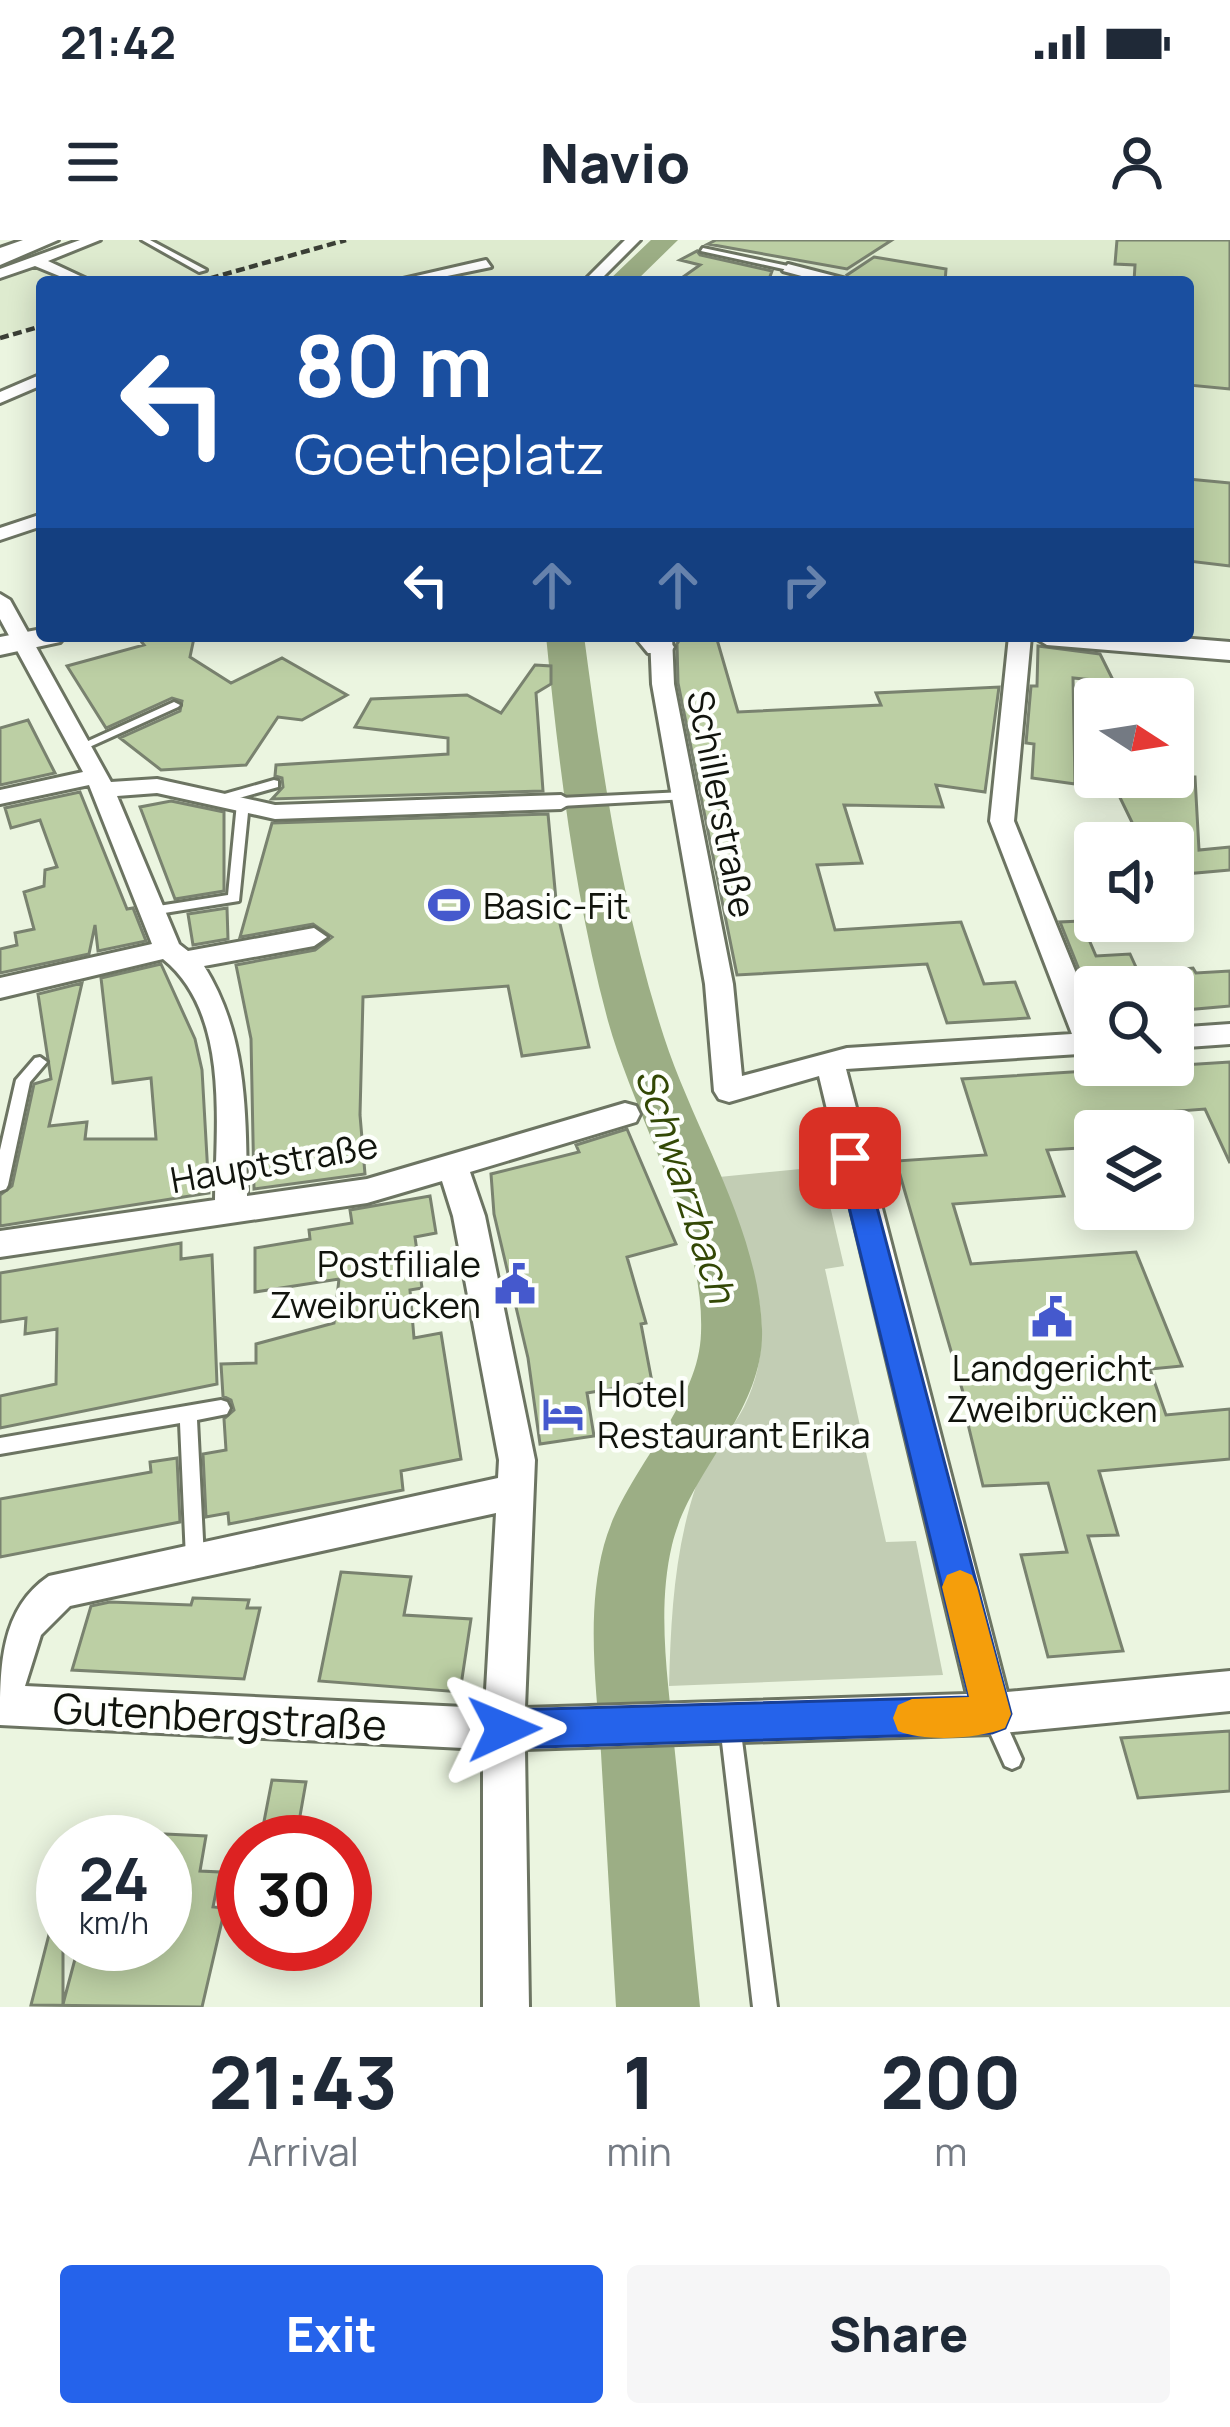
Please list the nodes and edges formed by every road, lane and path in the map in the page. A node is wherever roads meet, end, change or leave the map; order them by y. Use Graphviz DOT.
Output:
graph roads {
  1 [pos="13,240"];
  2 [pos="93,240"];
  3 [pos="145,240"];
  4 [pos="634,240"];
  5 [pos="0,244"];
  6 [pos="48,250"];
  7 [pos="703,250"];
  8 [pos="0,256"];
  9 [pos="487,264"];
  10 [pos="788,268"];
  11 [pos="202,270"];
  12 [pos="0,274"];
  13 [pos="79,276"];
  14 [pos="93,276"];
  15 [pos="428,276"];
  16 [pos="596,276"];
  17 [pos="818,276"];
  18 [pos="36,381"];
  19 [pos="4,394"];
  20 [pos="36,526"];
  21 [pos="0,534"];
  22 [pos="0,600"];
  23 [pos="24,641"];
  24 [pos="656,642"];
  25 [pos="1019,642"];
  26 [pos="1119,642"];
  27 [pos="1230,651"];
  28 [pos="174,705"];
  29 [pos="81,747"];
  30 [pos="99,783"];
  31 [pos="274,784"];
  32 [pos="683,796"];
  33 [pos="0,797"];
  34 [pos="234,800"];
  35 [pos="561,802"];
  36 [pos="152,911"];
  37 [pos="314,937"];
  38 [pos="178,955"];
  39 [pos="0,988"];
  40 [pos="1074,996"];
  41 [pos="1230,1034"];
  42 [pos="1194,1037"];
  43 [pos="1074,1044"];
  44 [pos="40,1062"];
  45 [pos="830,1063"];
  46 [pos="626,1114"];
  47 [pos="452,1164"];
  48 [pos="0,1185"];
  49 [pos="231,1211"];
  50 [pos="0,1244"];
  51 [pos="221,1408"];
  52 [pos="188,1415"];
  53 [pos="0,1446"];
  54 [pos="518,1491"];
  55 [pos="195,1562"];
  56 [pos="1230,1691"];
  57 [pos="0,1702"];
  58 [pos="992,1714"];
  59 [pos="715,1725"];
  60 [pos="504,1729"];
  61 [pos="1012,1759"];
  62 [pos="506,2007"];
  63 [pos="765,2007"];
  1 -- 5 [label="highway"];
  2 -- 6 [label="street"];
  3 -- 11 [label="lane"];
  4 -- 16 [label="street"];
  6 -- 8 [label="highway"];
  6 -- 12 [label="street"];
  6 -- 13 [label="street"];
  6 -- 14 [label="street"];
  7 -- 10 [label="lane"];
  9 -- 15 [label="street"];
  10 -- 17 [label="street"];
  18 -- 19 [label="street"];
  20 -- 21 [label="street"];
  22 -- 23 [label="street"];
  23 -- 29 [label="street"];
  24 -- 32 [label="street, Schillerstraße"];
  25 -- 40 [label="street"];
  26 -- 27 [label="street"];
  28 -- 29 [label="lane"];
  29 -- 30 [label="street"];
  30 -- 33 [label="street"];
  30 -- 34 [label="street"];
  30 -- 36 [label="street"];
  31 -- 34 [label="lane"];
  32 -- 35 [label="lane"];
  32 -- 45 [label="street, Schillerstraße"];
  34 -- 35 [label="street"];
  34 -- 36 [label="lane"];
  36 -- 38 [label="street"];
  37 -- 38 [label="street"];
  38 -- 39 [label="street"];
  38 -- 49 [label="street"];
  41 -- 42 [label="street"];
  43 -- 45 [label="street"];
  44 -- 48 [label="lane"];
  45 -- 58 [label="street"];
  46 -- 47 [label="street, Hauptstraße"];
  47 -- 49 [label="street, Hauptstraße"];
  47 -- 54 [label="street"];
  49 -- 50 [label="street, Hauptstraße"];
  51 -- 52 [label="lane"];
  52 -- 53 [label="lane"];
  52 -- 55 [label="lane"];
  54 -- 55 [label="street, Gutenbergstraße"];
  54 -- 60 [label="street"];
  55 -- 57 [label="street, Gutenbergstraße"];
  56 -- 58 [label="street, Gutenbergstraße"];
  57 -- 60 [label="street, Gutenbergstraße"];
  58 -- 59 [label="street, Gutenbergstraße"];
  58 -- 61 [label="lane"];
  59 -- 60 [label="street, Gutenbergstraße"];
  59 -- 63 [label="lane"];
  60 -- 62 [label="street"];
}
